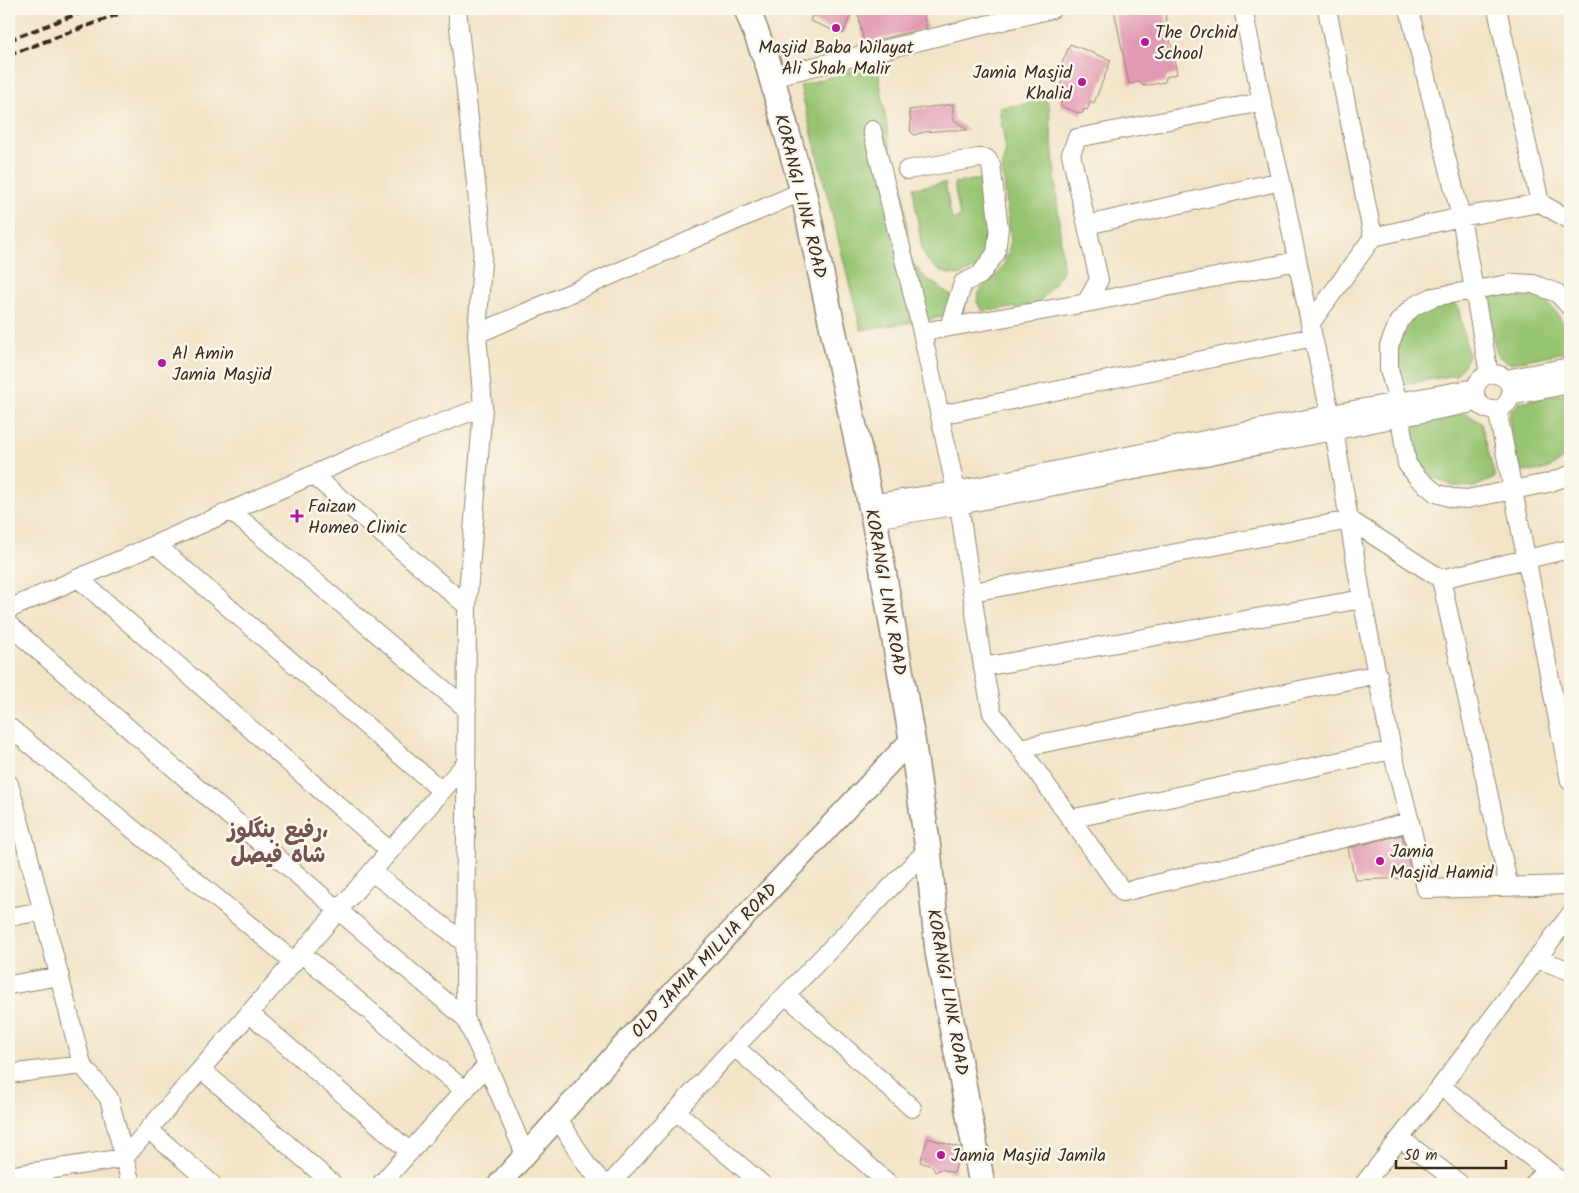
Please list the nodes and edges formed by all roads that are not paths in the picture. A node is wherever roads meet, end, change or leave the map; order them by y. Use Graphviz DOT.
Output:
graph roads {
  1 [pos="456,9"];
  2 [pos="747,9"];
  3 [pos="1052,9"];
  4 [pos="1243,9"];
  5 [pos="1327,9"];
  6 [pos="1409,9"];
  7 [pos="1496,9"];
  8 [pos="771,77"];
  9 [pos="1262,102"];
  10 [pos="872,130"];
  11 [pos="907,170"];
  12 [pos="1281,181"];
  13 [pos="803,191"];
  14 [pos="1540,203"];
  15 [pos="1460,217"];
  16 [pos="1570,220"];
  17 [pos="1087,225"];
  18 [pos="1374,238"];
  19 [pos="1297,261"];
  20 [pos="1474,291"];
  21 [pos="1086,303"];
  22 [pos="1570,306"];
  23 [pos="949,327"];
  24 [pos="1311,331"];
  25 [pos="922,332"];
  26 [pos="477,334"];
  27 [pos="1570,366"];
  28 [pos="1502,383"];
  29 [pos="1570,384"];
  30 [pos="1477,395"];
  31 [pos="483,407"];
  32 [pos="1497,409"];
  33 [pos="1399,410"];
  34 [pos="940,415"];
  35 [pos="1332,422"];
  36 [pos="1570,474"];
  37 [pos="313,475"];
  38 [pos="1513,491"];
  39 [pos="957,498"];
  40 [pos="231,511"];
  41 [pos="872,512"];
  42 [pos="1350,520"];
  43 [pos="155,544"];
  44 [pos="1570,549"];
  45 [pos="1527,560"];
  46 [pos="78,578"];
  47 [pos="1441,579"];
  48 [pos="973,592"];
  49 [pos="1362,599"];
  50 [pos="467,606"];
  51 [pos="9,609"];
  52 [pos="9,625"];
  53 [pos="983,667"];
  54 [pos="1378,674"];
  55 [pos="466,709"];
  56 [pos="9,727"];
  57 [pos="912,739"];
  58 [pos="1020,748"];
  59 [pos="1392,750"];
  60 [pos="466,764"];
  61 [pos="1570,781"];
  62 [pos="9,784"];
  63 [pos="442,791"];
  64 [pos="1070,819"];
  65 [pos="1410,822"];
  66 [pos="16,839"];
  67 [pos="928,849"];
  68 [pos="390,851"];
  69 [pos="372,872"];
  70 [pos="1570,885"];
  71 [pos="1509,886"];
  72 [pos="338,910"];
  73 [pos="43,911"];
  74 [pos="1570,915"];
  75 [pos="9,917"];
  76 [pos="464,942"];
  77 [pos="297,958"];
  78 [pos="1538,959"];
  79 [pos="1570,970"];
  80 [pos="60,976"];
  81 [pos="9,985"];
  82 [pos="786,995"];
  83 [pos="249,1013"];
  84 [pos="465,1018"];
  85 [pos="736,1047"];
  86 [pos="82,1065"];
  87 [pos="487,1066"];
  88 [pos="201,1068"];
  89 [pos="9,1074"];
  90 [pos="1442,1086"];
  91 [pos="465,1091"];
  92 [pos="912,1108"];
  93 [pos="676,1111"];
  94 [pos="558,1118"];
  95 [pos="149,1130"];
  96 [pos="1400,1138"];
  97 [pos="410,1152"];
  98 [pos="525,1154"];
  99 [pos="124,1158"];
  100 [pos="1546,1169"];
  101 [pos="9,1176"];
  102 [pos="131,1184"];
  103 [pos="212,1184"];
  104 [pos="333,1184"];
  105 [pos="381,1184"];
  106 [pos="499,1184"];
  107 [pos="604,1184"];
  108 [pos="610,1184"];
  109 [pos="762,1184"];
  110 [pos="889,1184"];
  111 [pos="982,1184"];
  112 [pos="1364,1184"];
  113 [pos="1460,1184"];
  114 [pos="1534,1184"];
  115 [pos="1565,1184"];
  1 -- 26 [label="street"];
  2 -- 8 [label="main road, KORANGI LINK ROAD"];
  3 -- 8 [label="street"];
  4 -- 9 [label="street"];
  5 -- 18 [label="street"];
  6 -- 15 [label="street"];
  7 -- 14 [label="street"];
  8 -- 13 [label="main road, KORANGI LINK ROAD"];
  9 -- 12 [label="street"];
  9 -- 17 [label="street"];
  10 -- 25 [label="street"];
  11 -- 23 [label="street"];
  12 -- 17 [label="street"];
  12 -- 19 [label="street"];
  13 -- 26 [label="street"];
  13 -- 41 [label="main road, KORANGI LINK ROAD"];
  14 -- 15 [label="street"];
  14 -- 16 [label="street"];
  15 -- 18 [label="street"];
  15 -- 20 [label="street"];
  17 -- 21 [label="street"];
  18 -- 24 [label="street"];
  19 -- 21 [label="street"];
  19 -- 24 [label="street"];
  20 -- 22 [label="street"];
  20 -- 28 [label="street"];
  20 -- 33 [label="street"];
  21 -- 23 [label="street"];
  23 -- 25 [label="street"];
  24 -- 34 [label="street"];
  24 -- 35 [label="street"];
  25 -- 34 [label="street"];
  26 -- 31 [label="street"];
  27 -- 28 [label="street"];
  28 -- 29 [label="street"];
  28 -- 30 [label="street"];
  28 -- 32 [label="street"];
  30 -- 32 [label="street"];
  30 -- 33 [label="street"];
  31 -- 37 [label="street"];
  31 -- 50 [label="street"];
  32 -- 38 [label="street"];
  33 -- 35 [label="street"];
  33 -- 38 [label="street"];
  34 -- 39 [label="street"];
  35 -- 39 [label="street"];
  35 -- 42 [label="street"];
  36 -- 38 [label="street"];
  37 -- 40 [label="street"];
  37 -- 50 [label="street"];
  38 -- 45 [label="street"];
  39 -- 41 [label="street"];
  39 -- 48 [label="street"];
  40 -- 43 [label="street"];
  40 -- 55 [label="street"];
  41 -- 57 [label="main road, KORANGI LINK ROAD"];
  42 -- 47 [label="street"];
  42 -- 48 [label="street"];
  42 -- 49 [label="street"];
  43 -- 46 [label="street"];
  43 -- 63 [label="street"];
  44 -- 45 [label="street"];
  45 -- 47 [label="street"];
  45 -- 61 [label="street"];
  46 -- 51 [label="street"];
  46 -- 68 [label="street"];
  47 -- 71 [label="street"];
  48 -- 53 [label="street"];
  49 -- 53 [label="street"];
  49 -- 54 [label="street"];
  50 -- 55 [label="street"];
  52 -- 72 [label="street"];
  53 -- 58 [label="street"];
  54 -- 58 [label="street"];
  54 -- 59 [label="street"];
  55 -- 60 [label="street"];
  56 -- 77 [label="street"];
  57 -- 67 [label="main road, KORANGI LINK ROAD"];
  57 -- 94 [label="street, OLD JAMIA MILLIA ROAD"];
  58 -- 64 [label="street"];
  59 -- 64 [label="street"];
  59 -- 65 [label="street"];
  60 -- 63 [label="street"];
  60 -- 76 [label="street"];
  62 -- 66 [label="street"];
  63 -- 68 [label="street"];
  64 -- 65 [label="street"];
  65 -- 71 [label="street"];
  66 -- 73 [label="street"];
  67 -- 82 [label="street"];
  67 -- 111 [label="main road, KORANGI LINK ROAD"];
  68 -- 69 [label="street"];
  69 -- 72 [label="street"];
  69 -- 76 [label="street"];
  70 -- 71 [label="street"];
  72 -- 77 [label="street"];
  72 -- 84 [label="street"];
  73 -- 75 [label="street"];
  73 -- 80 [label="street"];
  74 -- 78 [label="street"];
  76 -- 84 [label="street"];
  77 -- 83 [label="street"];
  77 -- 91 [label="street"];
  78 -- 79 [label="street"];
  78 -- 90 [label="street"];
  80 -- 81 [label="street"];
  80 -- 86 [label="street"];
  82 -- 85 [label="street"];
  82 -- 92 [label="street"];
  83 -- 88 [label="street"];
  83 -- 97 [label="street"];
  84 -- 87 [label="street"];
  85 -- 93 [label="street"];
  85 -- 110 [label="street"];
  86 -- 89 [label="street"];
  86 -- 99 [label="street"];
  87 -- 91 [label="street"];
  87 -- 98 [label="street"];
  88 -- 95 [label="street"];
  88 -- 104 [label="street"];
  90 -- 96 [label="street"];
  90 -- 100 [label="street"];
  91 -- 97 [label="street"];
  93 -- 108 [label="street"];
  93 -- 109 [label="street"];
  94 -- 98 [label="street, OLD JAMIA MILLIA ROAD"];
  94 -- 107 [label="street"];
  95 -- 99 [label="street"];
  95 -- 103 [label="street"];
  96 -- 112 [label="street"];
  96 -- 113 [label="street"];
  97 -- 105 [label="street"];
  98 -- 106 [label="street, OLD JAMIA MILLIA ROAD"];
  99 -- 101 [label="street"];
  99 -- 102 [label="street"];
  100 -- 114 [label="street"];
  100 -- 115 [label="street"];
}
